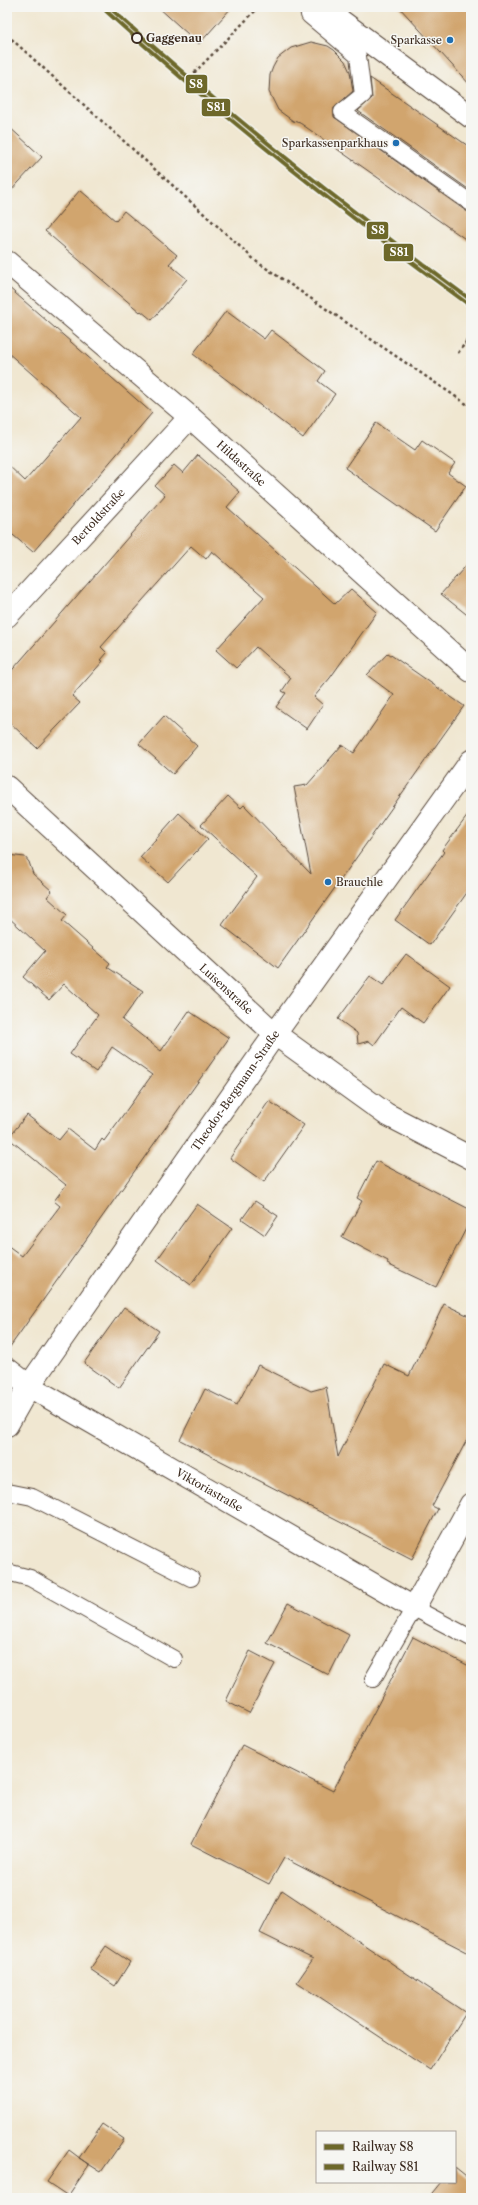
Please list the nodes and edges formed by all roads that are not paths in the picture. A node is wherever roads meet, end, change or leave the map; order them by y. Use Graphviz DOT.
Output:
graph roads {
  1 [pos="308,7"];
  2 [pos="322,7"];
  3 [pos="471,117"];
  4 [pos="471,203"];
  5 [pos="7,262"];
  6 [pos="190,417"];
  7 [pos="7,616"];
  8 [pos="471,671"];
  9 [pos="471,761"];
  10 [pos="9,794"];
  11 [pos="275,1034"];
  12 [pos="471,1158"];
  13 [pos="7,1369"];
  14 [pos="29,1386"];
  15 [pos="7,1425"];
  16 [pos="7,1492"];
  17 [pos="471,1504"];
  18 [pos="7,1572"];
  19 [pos="191,1578"];
  20 [pos="414,1608"];
  21 [pos="471,1638"];
  22 [pos="174,1658"];
  23 [pos="373,1679"];
  1 -- 4 [label="lane"];
  2 -- 3 [label="street"];
  5 -- 6 [label="street, Hildastraße"];
  6 -- 7 [label="street, Bertoldstraße"];
  6 -- 8 [label="street, Hildastraße"];
  9 -- 11 [label="street, Theodor-Bergmann-Straße"];
  10 -- 11 [label="street, Luisenstraße"];
  11 -- 12 [label="street, Luisenstraße"];
  11 -- 14 [label="street, Theodor-Bergmann-Straße"];
  13 -- 14 [label="street, Viktoriastraße"];
  14 -- 15 [label="street, Theodor-Bergmann-Straße"];
  14 -- 20 [label="street, Viktoriastraße"];
  16 -- 19 [label="lane"];
  17 -- 20 [label="street"];
  18 -- 22 [label="lane"];
  20 -- 21 [label="lane"];
  20 -- 23 [label="lane"];
}
